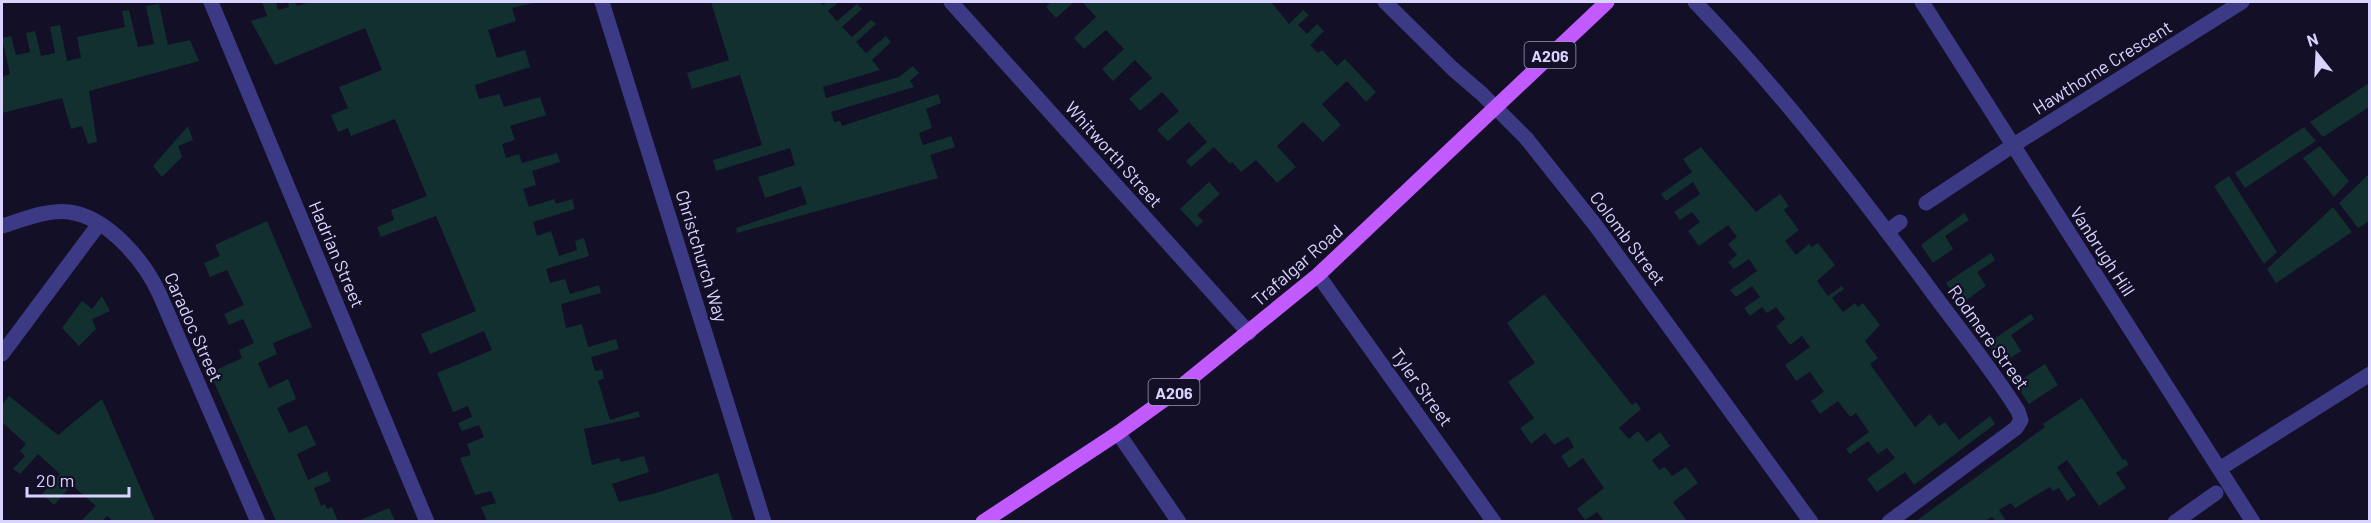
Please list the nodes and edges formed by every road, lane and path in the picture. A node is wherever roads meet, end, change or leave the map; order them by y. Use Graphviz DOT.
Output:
graph roads {
  1 [pos="211,2"];
  2 [pos="602,2"];
  3 [pos="951,2"];
  4 [pos="1385,2"];
  5 [pos="1607,2"];
  6 [pos="1695,2"];
  7 [pos="1922,2"];
  8 [pos="2242,2"];
  9 [pos="1496,107"];
  10 [pos="2012,146"];
  11 [pos="1926,203"];
  12 [pos="99,224"];
  13 [pos="2,226"];
  14 [pos="1318,275"];
  15 [pos="1249,333"];
  16 [pos="2,354"];
  17 [pos="2370,374"];
  18 [pos="1118,433"];
  19 [pos="2221,468"];
  20 [pos="2216,493"];
  21 [pos="258,522"];
  22 [pos="427,522"];
  23 [pos="764,522"];
  24 [pos="983,522"];
  25 [pos="1179,522"];
  26 [pos="1494,522"];
  27 [pos="1811,522"];
  28 [pos="1889,522"];
  29 [pos="2175,522"];
  30 [pos="2253,522"];
  1 -- 22 [label="street, Hadrian Street"];
  2 -- 23 [label="street, Christchurch Way"];
  3 -- 15 [label="street, Whitworth Street"];
  4 -- 9 [label="street, Colomb Street"];
  5 -- 9 [label="main road, Trafalgar Road / A206"];
  6 -- 28 [label="street, Rodmere Street"];
  7 -- 10 [label="street, Vanbrugh Hill"];
  8 -- 10 [label="street, Hawthorne Crescent"];
  9 -- 14 [label="main road, Trafalgar Road / A206"];
  9 -- 27 [label="street, Colomb Street"];
  10 -- 11 [label="street"];
  10 -- 19 [label="street, Vanbrugh Hill"];
  12 -- 13 [label="street, Caradoc Street"];
  12 -- 16 [label="street"];
  12 -- 21 [label="street, Caradoc Street"];
  14 -- 15 [label="main road, Trafalgar Road / A206"];
  14 -- 26 [label="street, Tyler Street"];
  15 -- 18 [label="main road, Trafalgar Road / A206"];
  17 -- 19 [label="street"];
  18 -- 24 [label="main road, Trafalgar Road / A206"];
  18 -- 25 [label="street"];
  19 -- 30 [label="street, Vanbrugh Hill"];
  20 -- 29 [label="street"];
}
